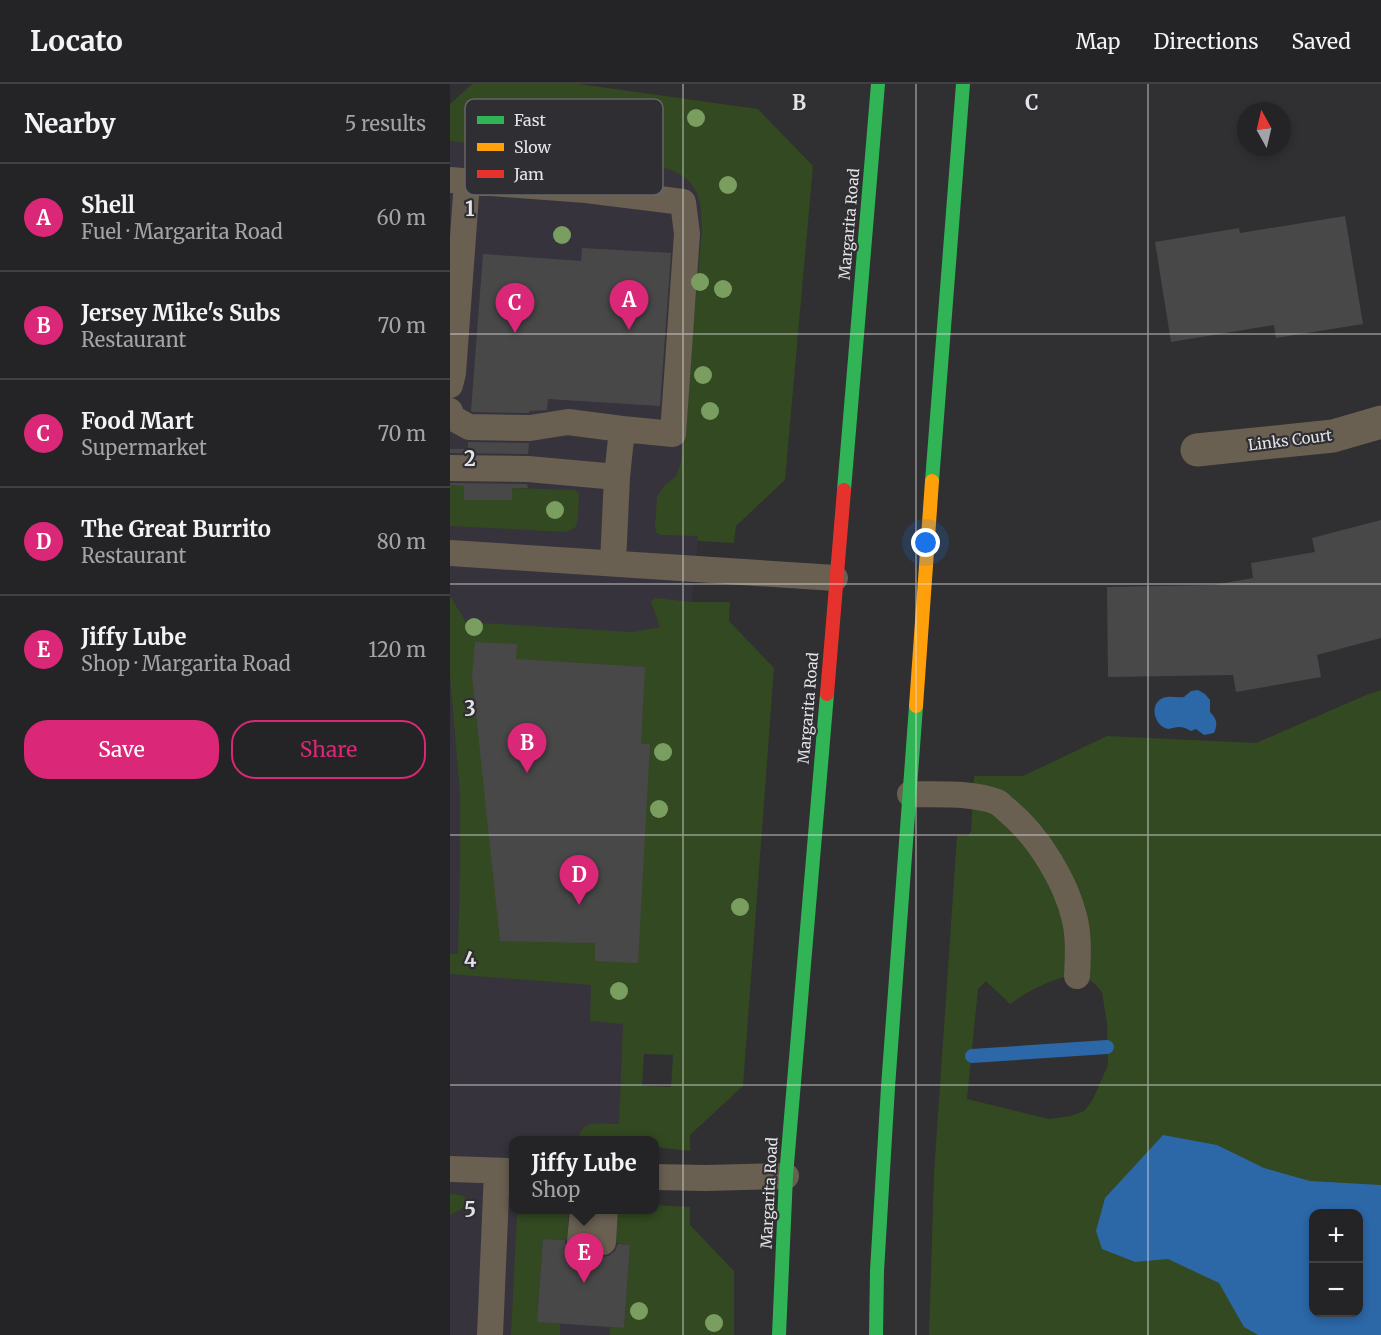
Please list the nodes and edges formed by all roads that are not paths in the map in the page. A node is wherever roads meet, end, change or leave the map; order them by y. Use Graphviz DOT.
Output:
graph roads {
  1 [pos="878,84"];
  2 [pos="963,84"];
  3 [pos="458,181"];
  4 [pos="626,195"];
  5 [pos="450,385"];
  6 [pos="450,411"];
  7 [pos="1381,422"];
  8 [pos="622,429"];
  9 [pos="1197,450"];
  10 [pos="450,468"];
  11 [pos="617,477"];
  12 [pos="450,553"];
  13 [pos="613,563"];
  14 [pos="835,578"];
  15 [pos="910,794"];
  16 [pos="1077,976"];
  17 [pos="450,1169"];
  18 [pos="505,1171"];
  19 [pos="786,1176"];
  20 [pos="659,1177"];
  21 [pos="584,1214"];
  22 [pos="603,1214"];
  23 [pos="490,1335"];
  24 [pos="779,1335"];
  25 [pos="876,1335"];
  1 -- 14 [label="main road, Margarita Road"];
  2 -- 15 [label="main road"];
  3 -- 5 [label="lane"];
  4 -- 8 [label="lane"];
  6 -- 8 [label="lane"];
  7 -- 9 [label="street, Links Court"];
  8 -- 11 [label="lane"];
  10 -- 11 [label="lane"];
  11 -- 13 [label="lane"];
  12 -- 13 [label="lane"];
  13 -- 14 [label="lane"];
  14 -- 19 [label="main road, Margarita Road"];
  15 -- 16 [label="lane"];
  15 -- 25 [label="main road"];
  17 -- 18 [label="lane"];
  18 -- 23 [label="lane"];
  19 -- 20 [label="lane"];
  19 -- 24 [label="main road, Margarita Road"];
  21 -- 22 [label="lane"];
}
